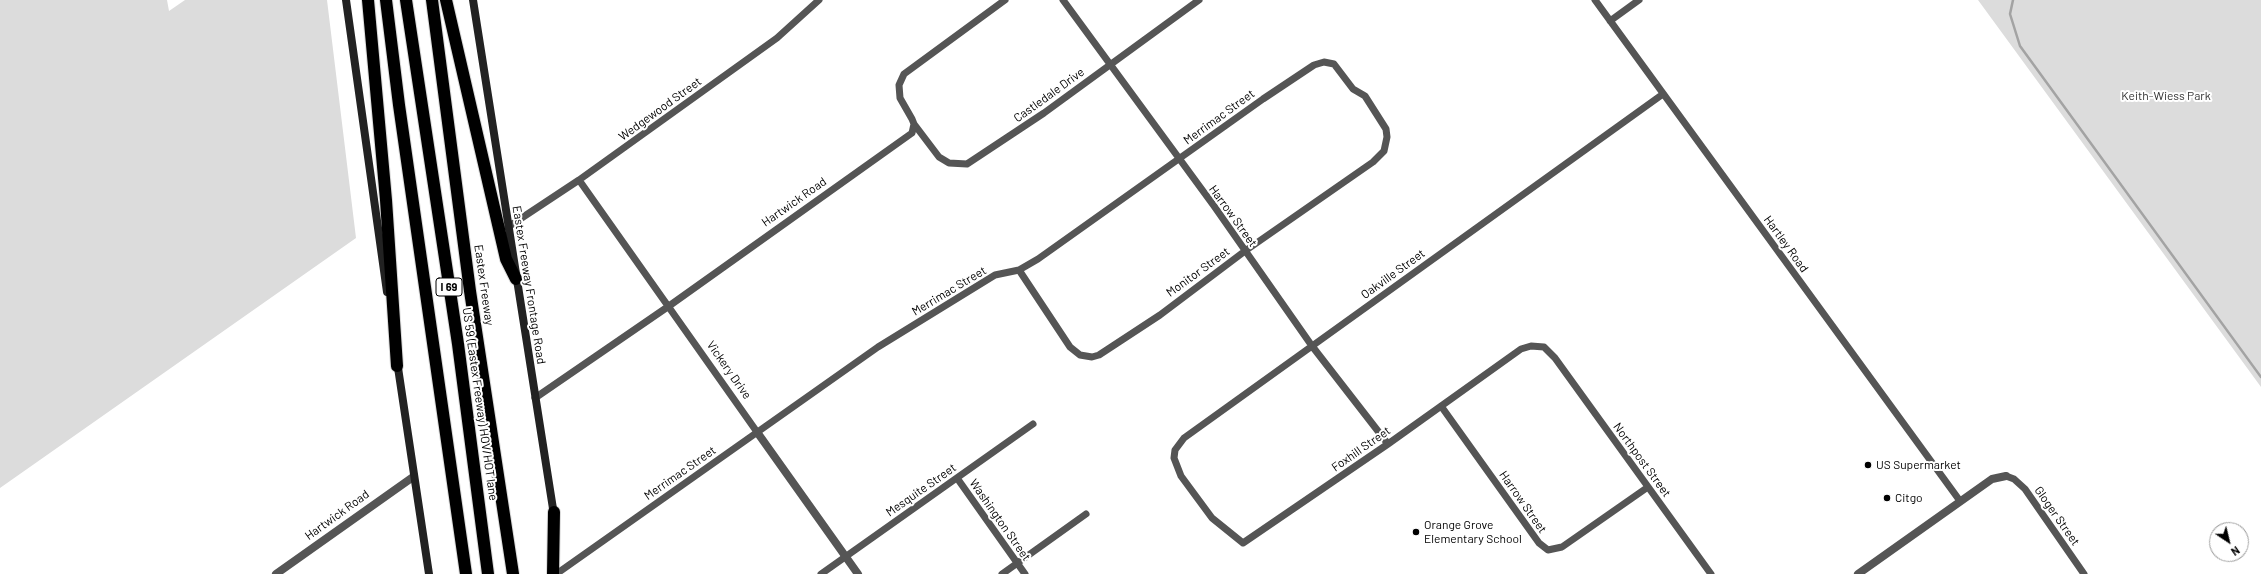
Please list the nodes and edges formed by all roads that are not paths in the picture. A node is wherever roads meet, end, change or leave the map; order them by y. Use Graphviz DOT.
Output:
graph roads {
  1 [pos="346,0"];
  2 [pos="368,0"];
  3 [pos="386,0"];
  4 [pos="406,0"];
  5 [pos="432,0"];
  6 [pos="446,0"];
  7 [pos="473,0"];
  8 [pos="819,0"];
  9 [pos="1005,0"];
  10 [pos="1063,0"];
  11 [pos="1199,0"];
  12 [pos="1595,0"];
  13 [pos="1639,0"];
  14 [pos="1610,21"];
  15 [pos="1110,64"];
  16 [pos="1663,94"];
  17 [pos="1368,101"];
  18 [pos="914,124"];
  19 [pos="1179,160"];
  20 [pos="579,180"];
  21 [pos="508,227"];
  22 [pos="1245,251"];
  23 [pos="1019,270"];
  24 [pos="516,279"];
  25 [pos="669,306"];
  26 [pos="1312,346"];
  27 [pos="1555,358"];
  28 [pos="397,366"];
  29 [pos="535,398"];
  30 [pos="1441,406"];
  31 [pos="1033,424"];
  32 [pos="758,432"];
  33 [pos="1388,444"];
  34 [pos="2006,476"];
  35 [pos="413,477"];
  36 [pos="957,478"];
  37 [pos="1648,487"];
  38 [pos="1190,488"];
  39 [pos="1960,501"];
  40 [pos="554,512"];
  41 [pos="1086,514"];
  42 [pos="846,556"];
  43 [pos="1018,563"];
  44 [pos="557,573"];
  45 [pos="276,574"];
  46 [pos="429,574"];
  47 [pos="466,574"];
  48 [pos="488,574"];
  49 [pos="513,574"];
  50 [pos="821,574"];
  51 [pos="858,574"];
  52 [pos="1002,574"];
  53 [pos="1025,574"];
  54 [pos="1711,574"];
  55 [pos="1858,574"];
  56 [pos="2084,574"];
  1 -- 28 [label="main road"];
  2 -- 28 [label="highway"];
  3 -- 47 [label="highway, I 69"];
  4 -- 48 [label="highway, US 59 (Eastex Freeway) HOV/HOT lane / I 69"];
  5 -- 49 [label="highway, Eastex Freeway / I 69"];
  6 -- 24 [label="highway"];
  7 -- 21 [label="main road, Eastex Freeway Frontage Road"];
  8 -- 20 [label="street, Wedgewood Street"];
  9 -- 18 [label="street"];
  10 -- 15 [label="street, Harrow Street"];
  11 -- 15 [label="street, Castledale Drive"];
  12 -- 14 [label="street, Hartley Road"];
  13 -- 14 [label="street"];
  14 -- 16 [label="street, Hartley Road"];
  15 -- 18 [label="street, Castledale Drive"];
  15 -- 19 [label="street, Harrow Street"];
  16 -- 26 [label="street, Oakville Street"];
  16 -- 39 [label="street, Hartley Road"];
  17 -- 19 [label="street, Merrimac Street"];
  17 -- 22 [label="street, Monitor Street"];
  18 -- 25 [label="street, Hartwick Road"];
  19 -- 22 [label="street, Harrow Street"];
  19 -- 23 [label="street, Merrimac Street"];
  20 -- 21 [label="street, Wedgewood Street"];
  20 -- 25 [label="street, Vickery Drive"];
  21 -- 24 [label="main road, Eastex Freeway Frontage Road"];
  22 -- 23 [label="street, Monitor Street"];
  22 -- 26 [label="street, Harrow Street"];
  23 -- 32 [label="street, Merrimac Street"];
  24 -- 29 [label="main road, Eastex Freeway Frontage Road"];
  25 -- 29 [label="street, Hartwick Road"];
  25 -- 32 [label="street, Vickery Drive"];
  26 -- 33 [label="street, Harrow Street"];
  26 -- 38 [label="street, Oakville Street"];
  27 -- 30 [label="street, Foxhill Street"];
  27 -- 37 [label="street, Northpost Street"];
  28 -- 35 [label="main road"];
  29 -- 40 [label="main road, Eastex Freeway Frontage Road"];
  30 -- 33 [label="street, Foxhill Street"];
  30 -- 37 [label="street, Harrow Street"];
  31 -- 36 [label="street, Mesquite Street"];
  32 -- 42 [label="street, Vickery Drive"];
  32 -- 44 [label="street, Merrimac Street"];
  33 -- 38 [label="street, Foxhill Street"];
  34 -- 39 [label="street"];
  34 -- 56 [label="street, Gloger Street"];
  35 -- 45 [label="street, Hartwick Road"];
  35 -- 46 [label="main road"];
  36 -- 42 [label="street, Mesquite Street"];
  36 -- 43 [label="street, Washington Street"];
  37 -- 54 [label="street, Northpost Street"];
  39 -- 55 [label="street"];
  40 -- 44 [label="highway"];
  41 -- 43 [label="street"];
  42 -- 50 [label="street, Mesquite Street"];
  42 -- 51 [label="street, Vickery Drive"];
  43 -- 52 [label="street"];
  43 -- 53 [label="street, Washington Street"];
}
